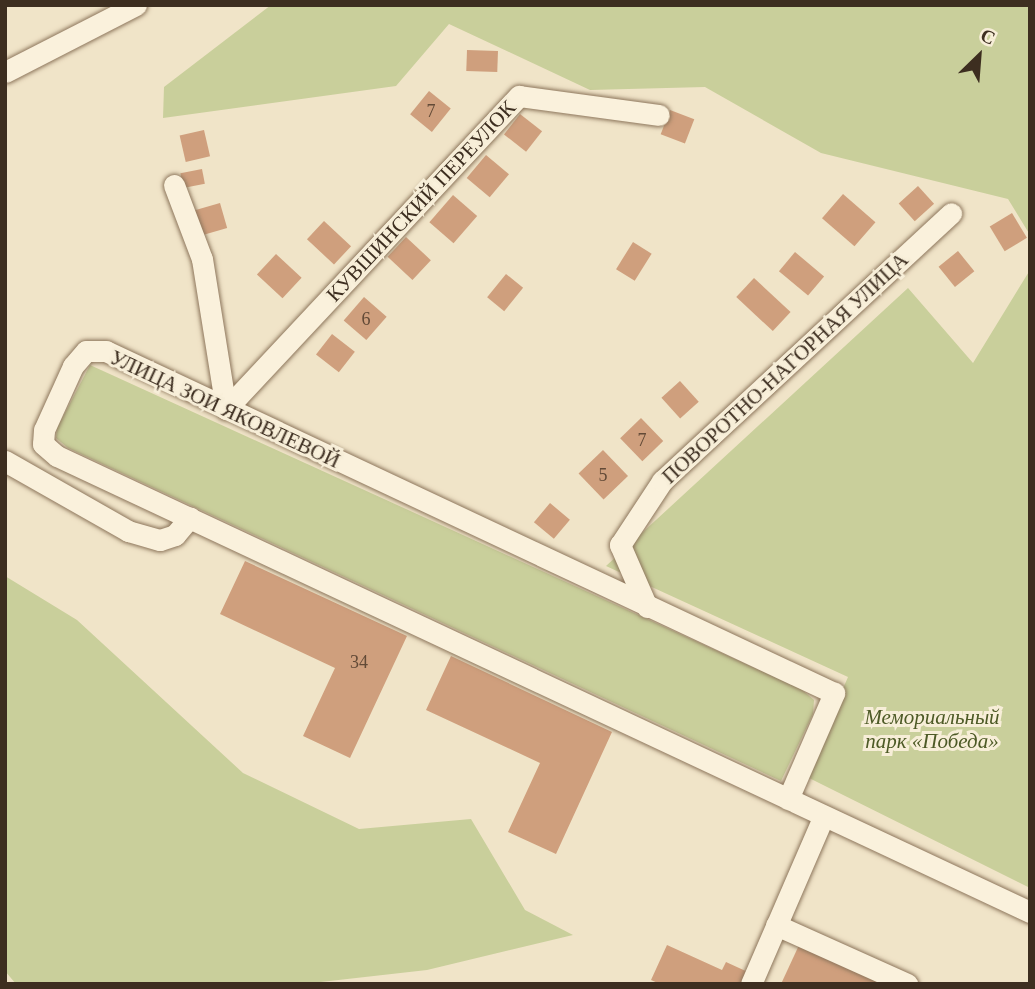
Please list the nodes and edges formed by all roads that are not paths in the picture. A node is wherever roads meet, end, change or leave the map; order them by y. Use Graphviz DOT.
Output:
graph roads {
  1 [pos="136,5"];
  2 [pos="5,72"];
  3 [pos="659,115"];
  4 [pos="174,185"];
  5 [pos="951,213"];
  6 [pos="226,409"];
  7 [pos="5,461"];
  8 [pos="190,517"];
  9 [pos="648,607"];
  10 [pos="788,799"];
  11 [pos="823,818"];
  12 [pos="1030,912"];
  13 [pos="776,925"];
  14 [pos="751,984"];
  15 [pos="907,984"];
  1 -- 2 [label="street"];
  3 -- 6 [label="street, КУВШИНСКИЙ ПЕРЕУЛОК"];
  4 -- 6 [label="street"];
  5 -- 9 [label="street, ПОВОРОТНО-НАГОРНАЯ УЛИЦА"];
  6 -- 8 [label="street, УЛИЦА ЗОИ ЯКОВЛЕВОЙ"];
  6 -- 9 [label="street, УЛИЦА ЗОИ ЯКОВЛЕВОЙ"];
  7 -- 8 [label="street"];
  8 -- 10 [label="street, УЛИЦА ЗОИ ЯКОВЛЕВОЙ"];
  9 -- 10 [label="street, УЛИЦА ЗОИ ЯКОВЛЕВОЙ"];
  10 -- 11 [label="street, УЛИЦА ЗОИ ЯКОВЛЕВОЙ"];
  11 -- 12 [label="street, УЛИЦА ЗОИ ЯКОВЛЕВОЙ"];
  11 -- 13 [label="street"];
  13 -- 14 [label="street"];
  13 -- 15 [label="street"];
}
